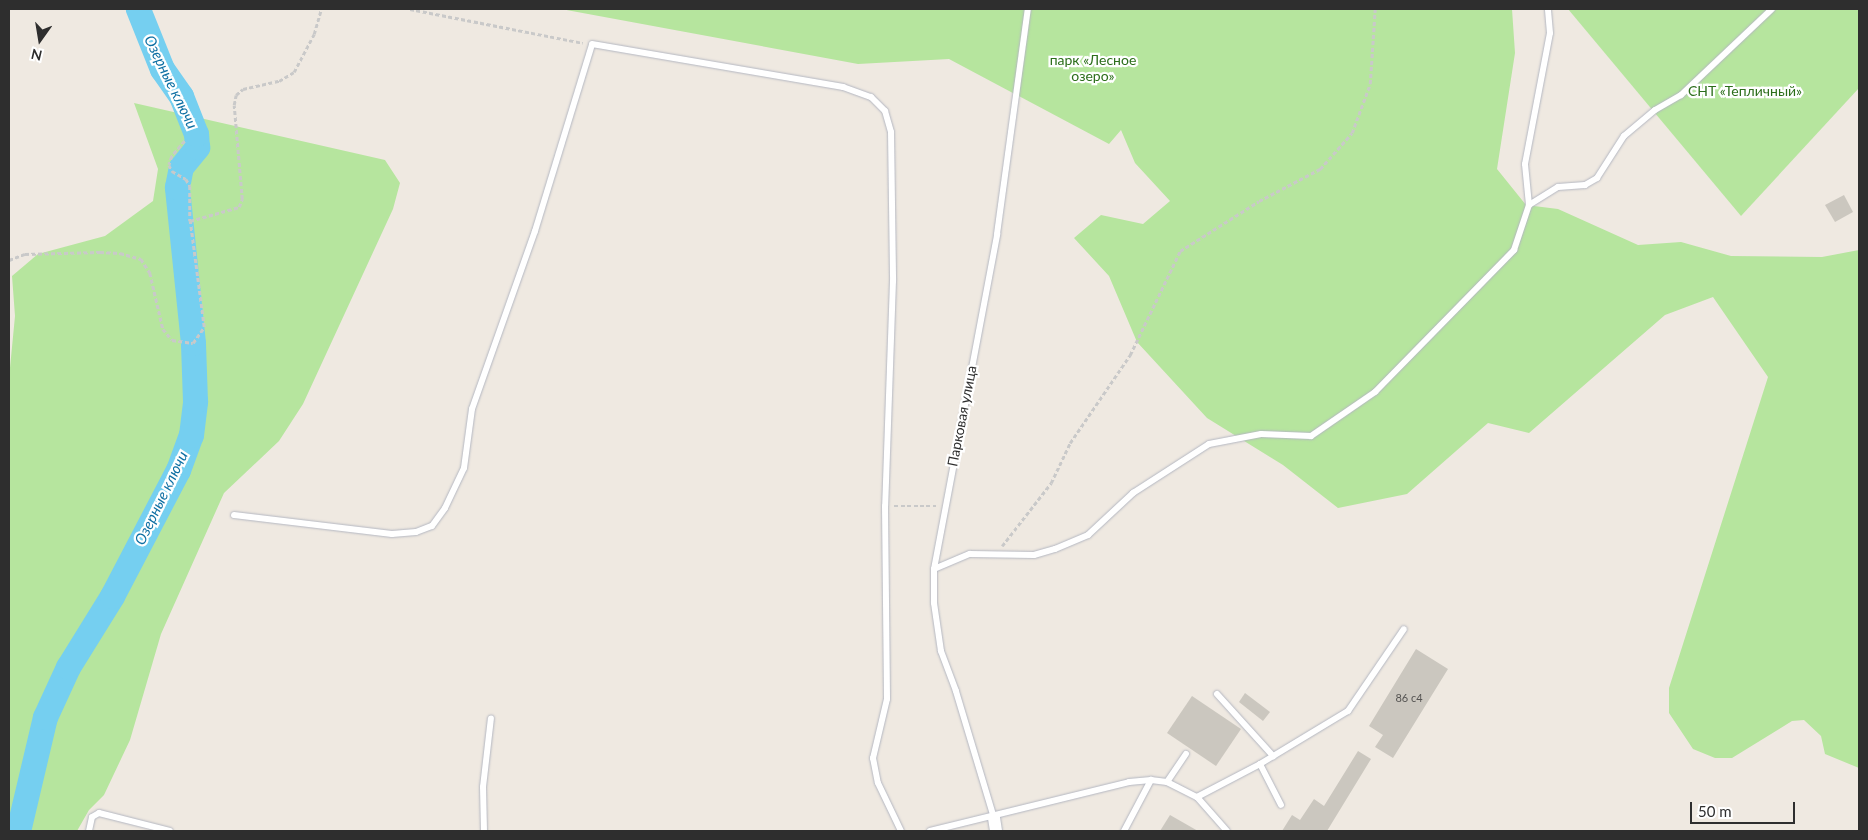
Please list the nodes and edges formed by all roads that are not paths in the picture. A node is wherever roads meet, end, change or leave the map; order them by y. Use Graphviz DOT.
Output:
graph roads {
  1 [pos="1028,9"];
  2 [pos="1548,9"];
  3 [pos="1772,9"];
  4 [pos="1529,205"];
  5 [pos="234,515"];
  6 [pos="934,569"];
  7 [pos="1404,629"];
  8 [pos="1217,694"];
  9 [pos="491,718"];
  10 [pos="1186,754"];
  11 [pos="1273,756"];
  12 [pos="1260,764"];
  13 [pos="1151,780"];
  14 [pos="1167,782"];
  15 [pos="1197,797"];
  16 [pos="1281,805"];
  17 [pos="994,818"];
  18 [pos="89,831"];
  19 [pos="170,831"];
  20 [pos="484,831"];
  21 [pos="901,831"];
  22 [pos="930,831"];
  23 [pos="996,831"];
  24 [pos="1124,831"];
  25 [pos="1227,831"];
  1 -- 6 [label="lane, Парковая улица"];
  2 -- 4 [label="lane"];
  3 -- 4 [label="lane"];
  4 -- 6 [label="lane"];
  5 -- 21 [label="lane"];
  6 -- 17 [label="lane, Парковая улица"];
  7 -- 11 [label="lane"];
  8 -- 11 [label="lane"];
  9 -- 20 [label="lane"];
  10 -- 14 [label="lane"];
  11 -- 12 [label="lane"];
  12 -- 15 [label="lane"];
  12 -- 16 [label="lane"];
  13 -- 14 [label="lane"];
  13 -- 17 [label="lane"];
  13 -- 24 [label="lane"];
  14 -- 15 [label="lane"];
  15 -- 25 [label="lane"];
  17 -- 22 [label="lane"];
  17 -- 23 [label="street"];
  18 -- 19 [label="lane"];
}
